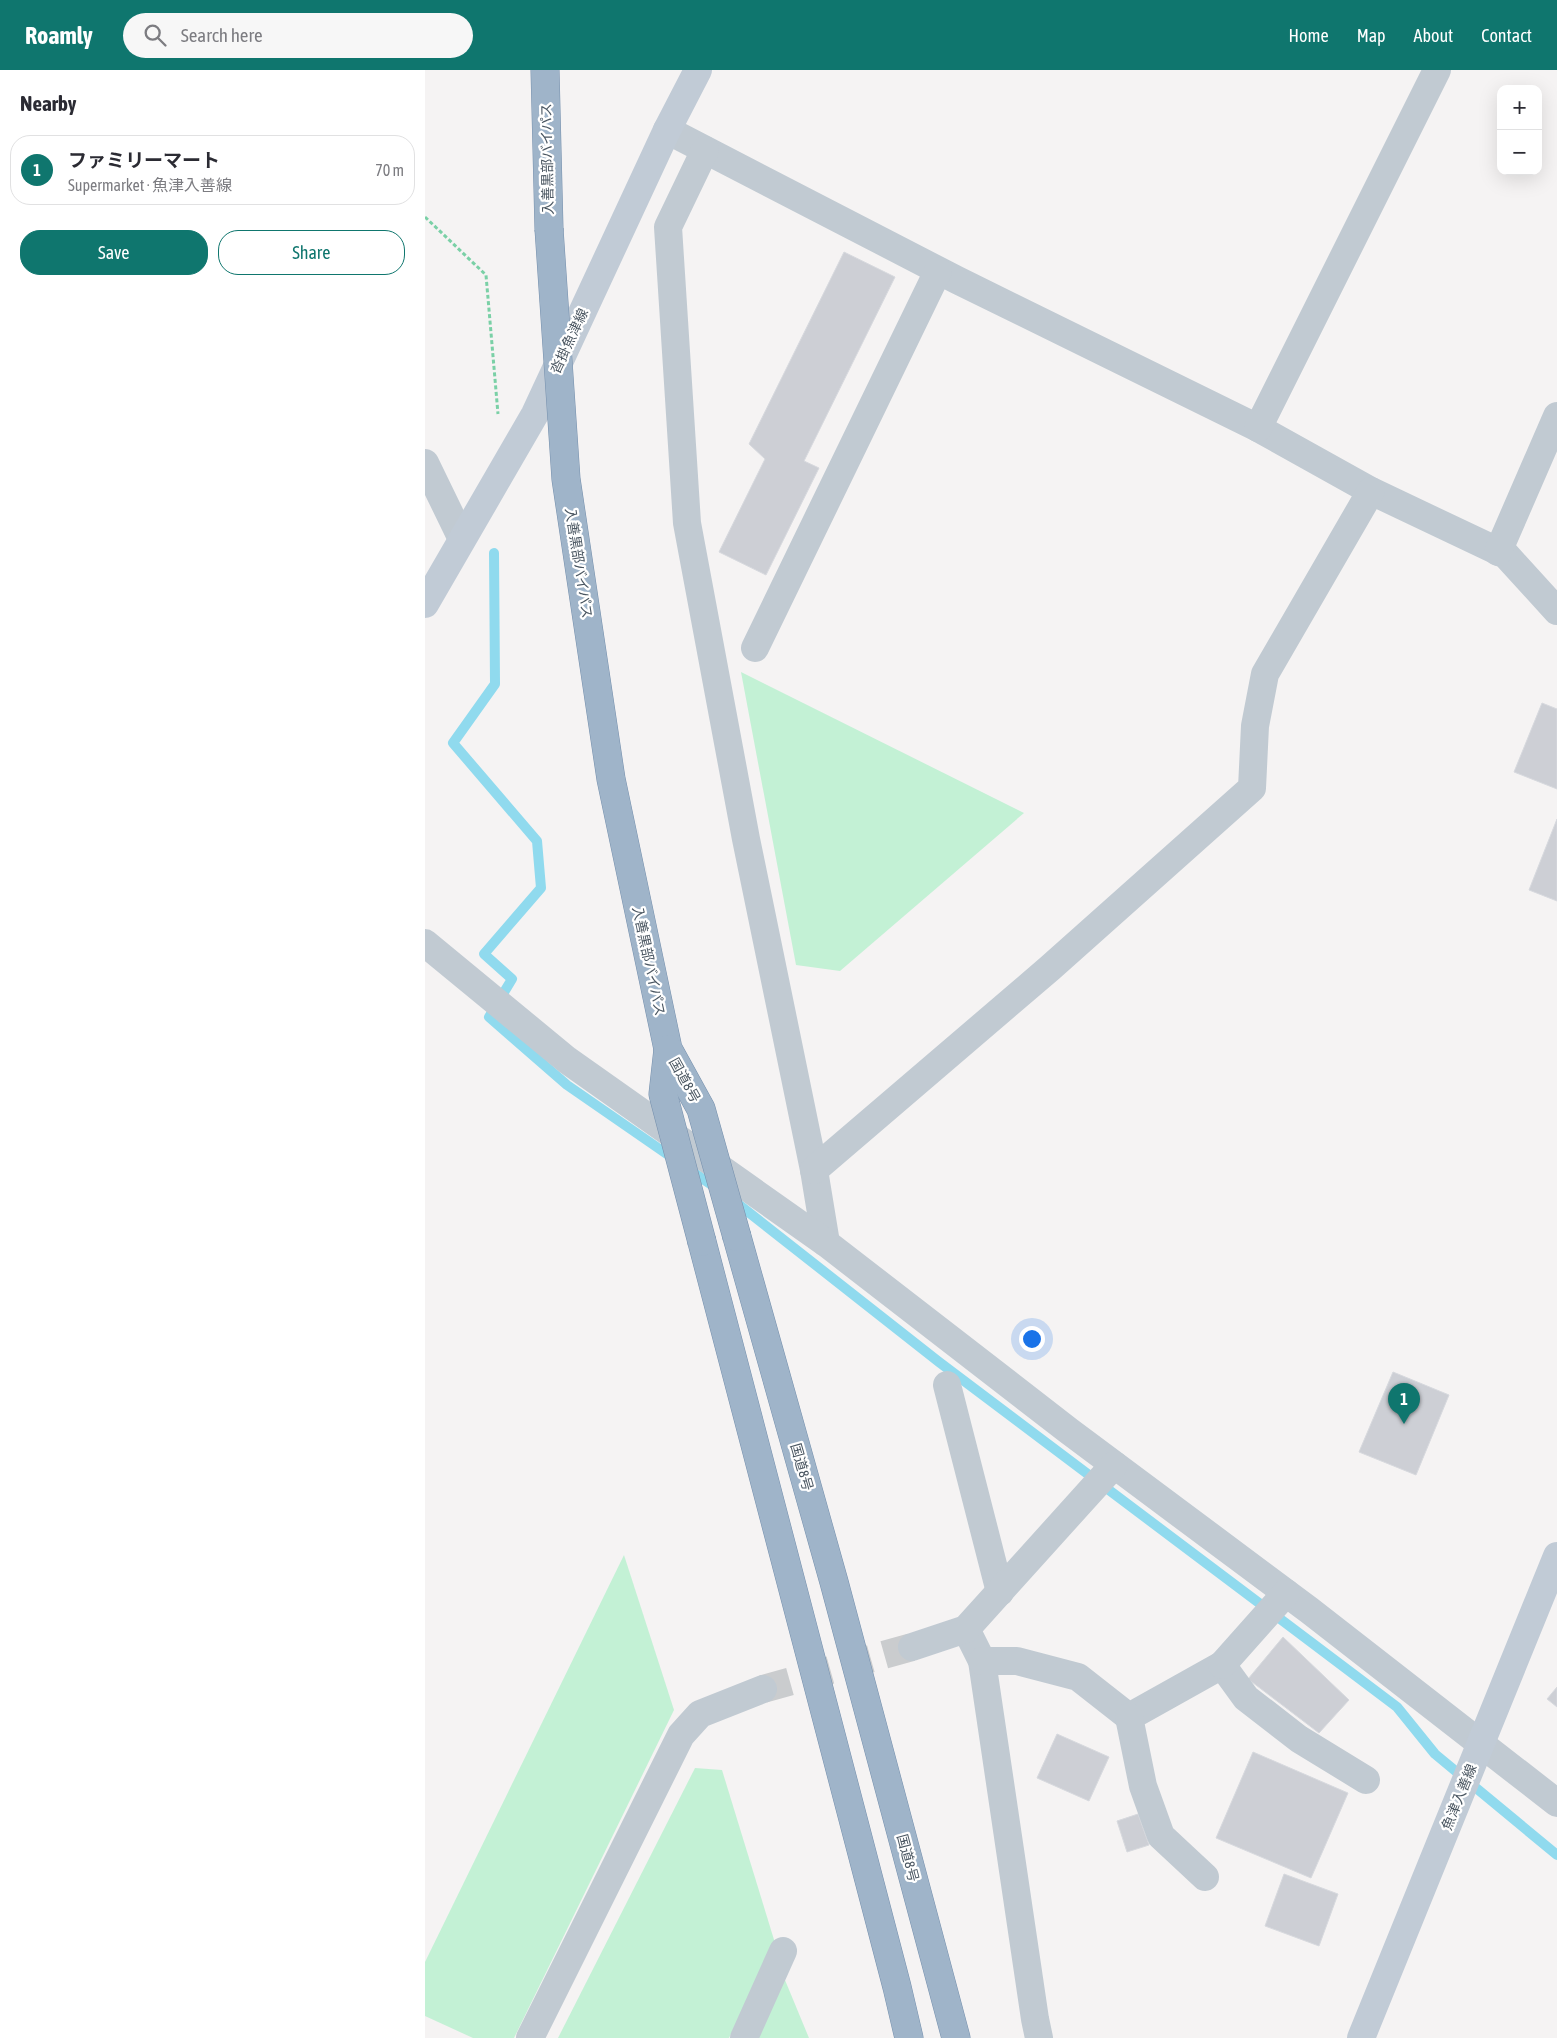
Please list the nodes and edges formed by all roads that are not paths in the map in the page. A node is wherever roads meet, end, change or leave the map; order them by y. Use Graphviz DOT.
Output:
graph roads {
  1 [pos="545,70"];
  2 [pos="697,70"];
  3 [pos="1437,70"];
  4 [pos="667,130"];
  5 [pos="705,150"];
  6 [pos="938,270"];
  7 [pos="1557,416"];
  8 [pos="1258,428"];
  9 [pos="425,463"];
  10 [pos="1371,491"];
  11 [pos="462,538"];
  12 [pos="1498,552"];
  13 [pos="425,604"];
  14 [pos="1557,611"];
  15 [pos="755,648"];
  16 [pos="425,943"];
  17 [pos="668,1049"];
  18 [pos="814,1170"];
  19 [pos="826,1243"];
  20 [pos="947,1385"];
  21 [pos="1114,1464"];
  22 [pos="1557,1556"];
  23 [pos="1000,1592"];
  24 [pos="1286,1593"];
  25 [pos="966,1629"];
  26 [pos="912,1647"];
  27 [pos="982,1661"];
  28 [pos="1222,1665"];
  29 [pos="763,1689"];
  30 [pos="1129,1717"];
  31 [pos="1481,1744"];
  32 [pos="1365,1780"];
  33 [pos="1557,1802"];
  34 [pos="1205,1877"];
  35 [pos="783,1951"];
  36 [pos="530,2038"];
  37 [pos="744,2038"];
  38 [pos="909,2038"];
  39 [pos="956,2038"];
  40 [pos="1039,2038"];
  41 [pos="1361,2038"];
  1 -- 17 [label="highway, 入善黒部バイパス, bridge"];
  2 -- 4 [label="main road, 沓掛魚津線"];
  3 -- 8 [label="street"];
  4 -- 5 [label="street"];
  4 -- 11 [label="main road, 沓掛魚津線"];
  5 -- 6 [label="street"];
  5 -- 18 [label="street"];
  6 -- 8 [label="street"];
  6 -- 15 [label="street"];
  7 -- 12 [label="street"];
  8 -- 10 [label="street"];
  9 -- 11 [label="street"];
  10 -- 12 [label="street"];
  10 -- 18 [label="street"];
  11 -- 13 [label="main road, 沓掛魚津線"];
  12 -- 14 [label="street"];
  16 -- 19 [label="street"];
  17 -- 38 [label="highway, 国道8号, bridge"];
  17 -- 39 [label="highway, 国道8号, bridge"];
  18 -- 19 [label="street"];
  19 -- 21 [label="street"];
  20 -- 23 [label="street"];
  21 -- 23 [label="street"];
  21 -- 24 [label="street"];
  22 -- 31 [label="main road, 魚津入善線"];
  23 -- 25 [label="street"];
  24 -- 28 [label="street"];
  24 -- 31 [label="street"];
  25 -- 26 [label="street"];
  25 -- 27 [label="street"];
  27 -- 30 [label="street"];
  27 -- 40 [label="street"];
  28 -- 30 [label="street"];
  28 -- 32 [label="street"];
  29 -- 36 [label="street"];
  30 -- 34 [label="street"];
  31 -- 33 [label="street"];
  31 -- 41 [label="main road, 魚津入善線"];
  35 -- 37 [label="street"];
}
